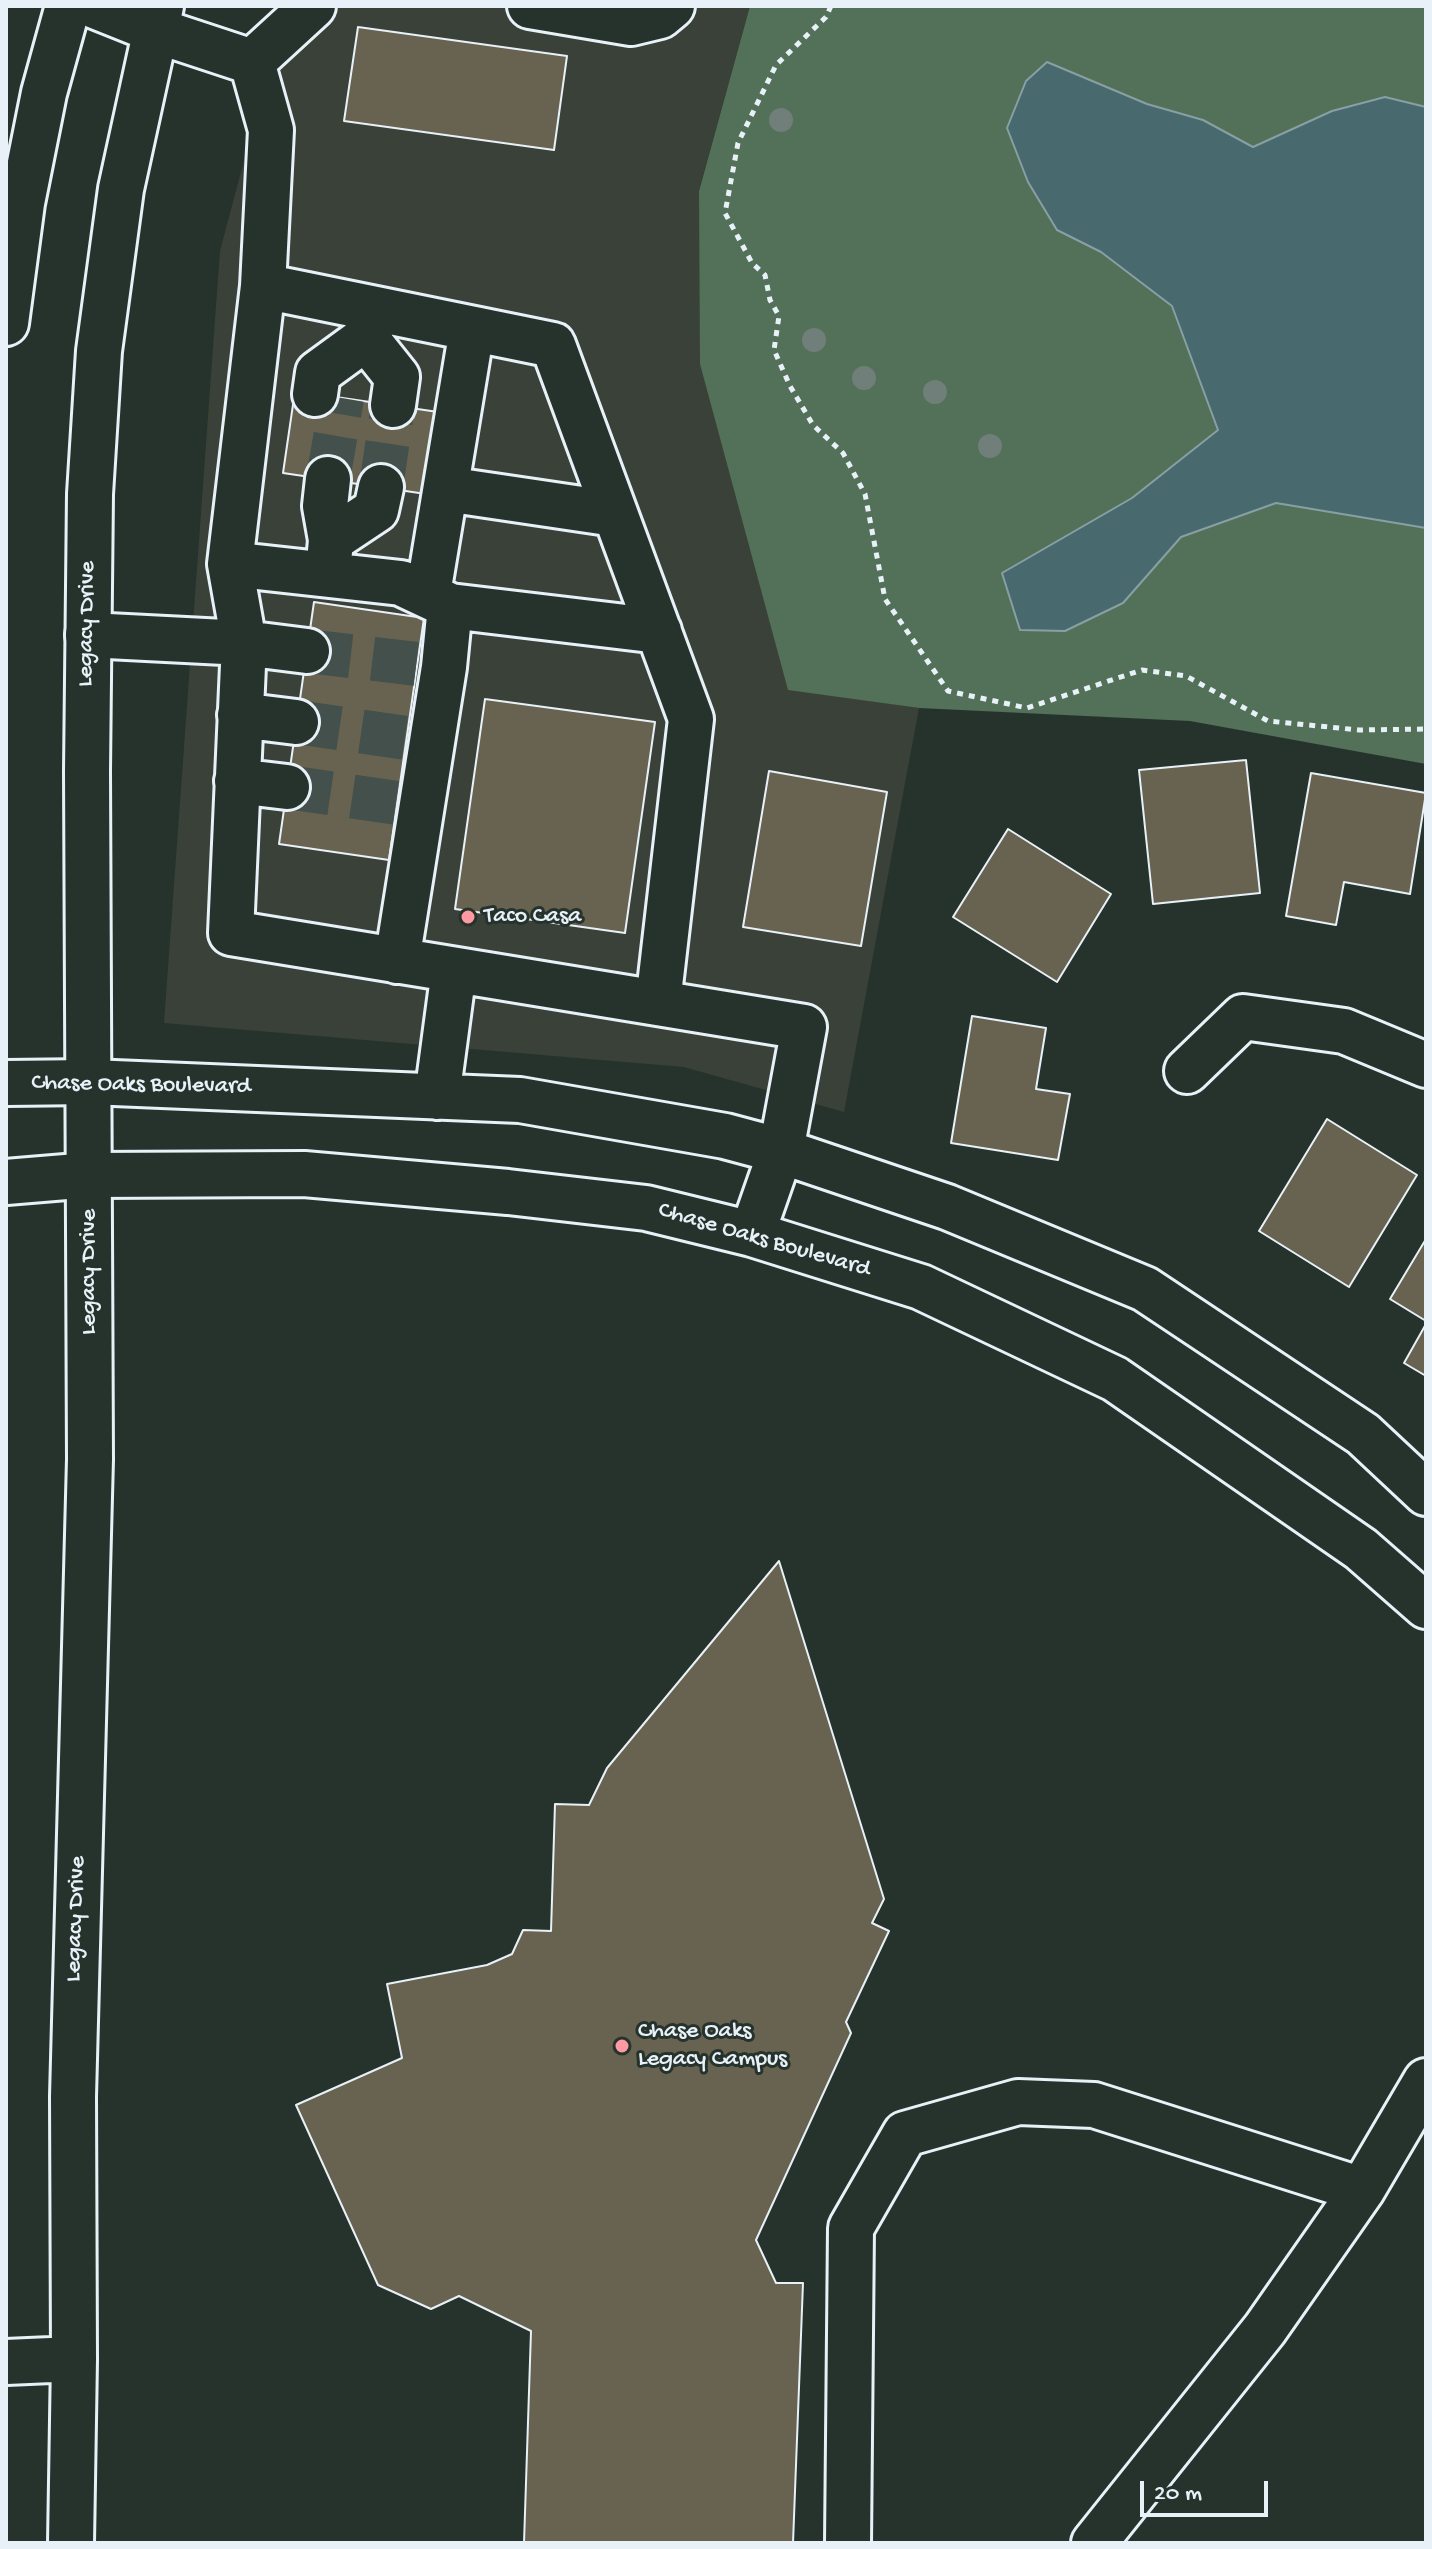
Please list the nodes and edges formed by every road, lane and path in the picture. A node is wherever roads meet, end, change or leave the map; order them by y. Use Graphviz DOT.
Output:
graph roads {
  1 [pos="68,6"];
  2 [pos="95,6"];
  3 [pos="313,6"];
  4 [pos="530,6"];
  5 [pos="672,6"];
  6 [pos="831,6"];
  7 [pos="158,18"];
  8 [pos="252,62"];
  9 [pos="263,286"];
  10 [pos="6,323"];
  11 [pos="369,323"];
  12 [pos="472,329"];
  13 [pos="446,489"];
  14 [pos="615,514"];
  15 [pos="329,557"];
  16 [pos="230,564"];
  17 [pos="439,600"];
  18 [pos="659,631"];
  19 [pos="88,635"];
  20 [pos="244,643"];
  21 [pos="307,651"];
  22 [pos="240,715"];
  23 [pos="296,722"];
  24 [pos="1426,729"];
  25 [pos="237,781"];
  26 [pos="287,787"];
  27 [pos="397,961"];
  28 [pos="454,970"];
  29 [pos="658,1003"];
  30 [pos="1426,1065"];
  31 [pos="1187,1071"];
  32 [pos="90,1082"];
  33 [pos="6,1083"];
  34 [pos="437,1097"];
  35 [pos="781,1151"];
  36 [pos="90,1175"];
  37 [pos="6,1182"];
  38 [pos="752,1234"];
  39 [pos="1426,1493"];
  40 [pos="1426,1606"];
  41 [pos="1426,2081"];
  42 [pos="1362,2190"];
  43 [pos="74,2359"];
  44 [pos="6,2362"];
  45 [pos="71,2543"];
  46 [pos="848,2543"];
  47 [pos="1094,2543"];
  1 -- 10 [label="street"];
  2 -- 7 [label="street"];
  3 -- 8 [label="street"];
  4 -- 5 [label="street"];
  6 -- 24 [label="path"];
  7 -- 8 [label="street"];
  7 -- 19 [label="street, Legacy Drive"];
  8 -- 9 [label="street"];
  9 -- 11 [label="street"];
  9 -- 16 [label="street"];
  11 -- 11 [label="street"];
  11 -- 12 [label="street"];
  12 -- 13 [label="street"];
  12 -- 14 [label="street"];
  13 -- 14 [label="street"];
  13 -- 17 [label="street"];
  14 -- 18 [label="street"];
  15 -- 15 [label="street"];
  15 -- 16 [label="street"];
  15 -- 17 [label="street"];
  16 -- 20 [label="street"];
  17 -- 18 [label="street"];
  17 -- 27 [label="street"];
  18 -- 29 [label="street"];
  19 -- 20 [label="street"];
  19 -- 32 [label="street, Legacy Drive"];
  20 -- 21 [label="street"];
  20 -- 22 [label="street"];
  22 -- 23 [label="street"];
  22 -- 25 [label="street"];
  25 -- 26 [label="street"];
  25 -- 27 [label="street"];
  27 -- 28 [label="street"];
  28 -- 29 [label="street"];
  28 -- 34 [label="street"];
  29 -- 35 [label="street"];
  30 -- 31 [label="street"];
  32 -- 33 [label="street, Chase Oaks Boulevard"];
  32 -- 34 [label="street, Chase Oaks Boulevard"];
  32 -- 36 [label="street, Legacy Drive"];
  34 -- 35 [label="street, Chase Oaks Boulevard"];
  35 -- 38 [label="street"];
  35 -- 39 [label="street, Chase Oaks Boulevard"];
  36 -- 37 [label="street, Chase Oaks Boulevard"];
  36 -- 38 [label="street, Chase Oaks Boulevard"];
  36 -- 43 [label="street, Legacy Drive"];
  38 -- 40 [label="street, Chase Oaks Boulevard"];
  41 -- 42 [label="street"];
  42 -- 46 [label="street"];
  42 -- 47 [label="street"];
  43 -- 44 [label="street"];
  43 -- 45 [label="street, Legacy Drive"];
}
